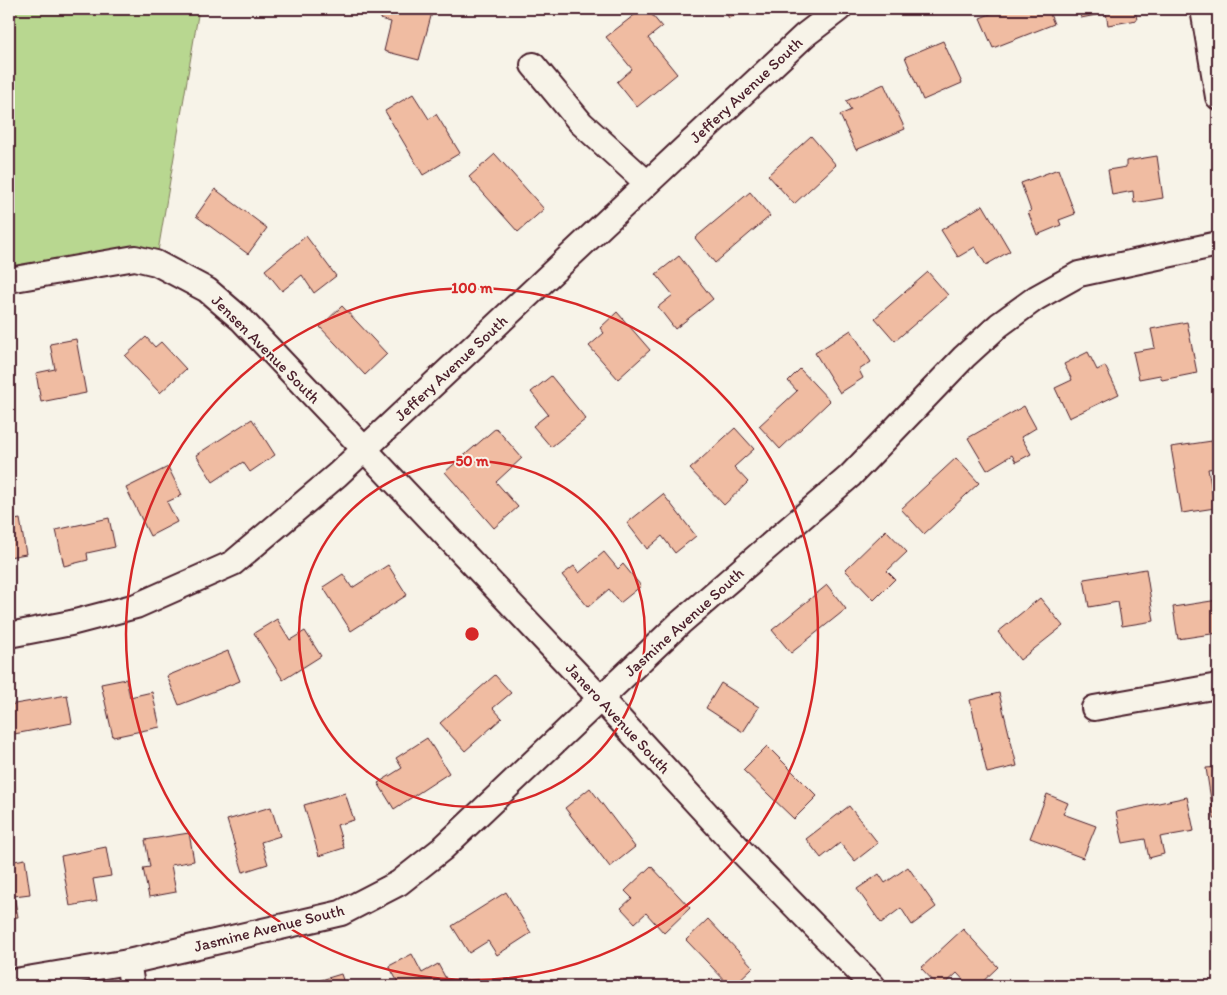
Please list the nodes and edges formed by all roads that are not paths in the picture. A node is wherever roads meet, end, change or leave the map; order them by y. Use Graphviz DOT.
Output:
graph roads {
  1 [pos="839,9"];
  2 [pos="1203,9"];
  3 [pos="533,65"];
  4 [pos="1218,97"];
  5 [pos="647,183"];
  6 [pos="1218,244"];
  7 [pos="9,280"];
  8 [pos="364,449"];
  9 [pos="9,635"];
  10 [pos="1218,686"];
  11 [pos="600,698"];
  12 [pos="1094,708"];
  13 [pos="128,962"];
  14 [pos="9,982"];
  15 [pos="132,986"];
  16 [pos="873,986"];
  1 -- 5 [label="street, Jeffery Avenue South"];
  2 -- 4 [label="street"];
  3 -- 5 [label="street"];
  5 -- 8 [label="street, Jeffery Avenue South"];
  6 -- 11 [label="street, Jasmine Avenue South"];
  7 -- 8 [label="street, Jensen Avenue South"];
  8 -- 9 [label="street, Jeffery Avenue South"];
  8 -- 11 [label="street, Janero Avenue South"];
  10 -- 12 [label="street"];
  11 -- 13 [label="street, Jasmine Avenue South"];
  11 -- 16 [label="street, Janero Avenue South"];
  13 -- 14 [label="street, Jasmine Avenue South"];
  13 -- 15 [label="street"];
}
